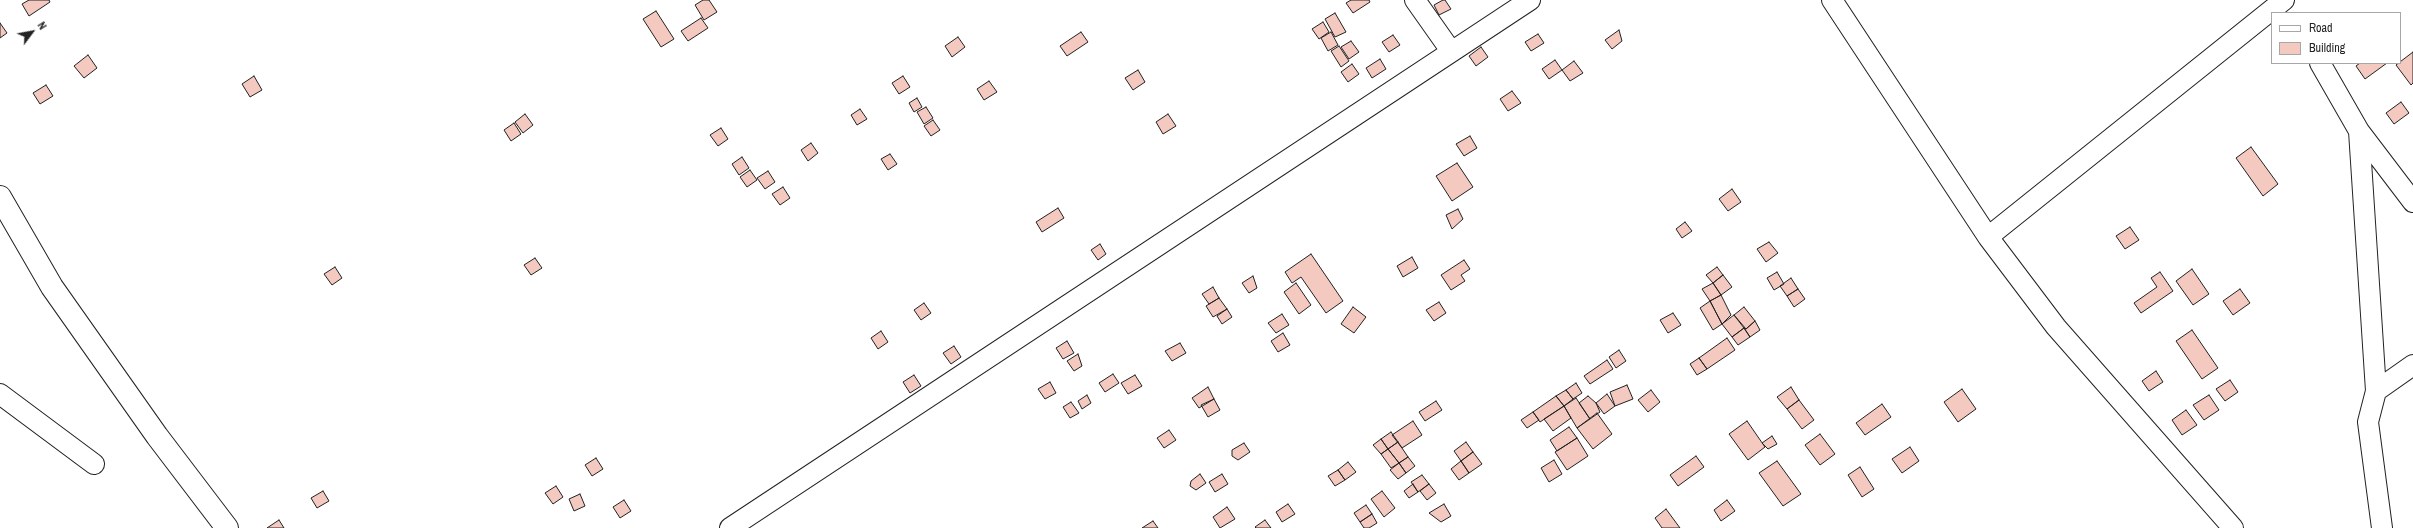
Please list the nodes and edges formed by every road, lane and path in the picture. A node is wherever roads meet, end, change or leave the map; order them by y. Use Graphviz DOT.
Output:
graph roads {
  1 [pos="1415,0"];
  2 [pos="1530,0"];
  3 [pos="1832,0"];
  4 [pos="2284,0"];
  5 [pos="2290,12"];
  6 [pos="1451,51"];
  7 [pos="2321,64"];
  8 [pos="2359,131"];
  9 [pos="0,197"];
  10 [pos="2413,202"];
  11 [pos="1988,237"];
  12 [pos="2413,366"];
  13 [pos="2376,391"];
  14 [pos="0,394"];
  15 [pos="94,464"];
  16 [pos="227,528"];
  17 [pos="730,528"];
  18 [pos="2233,528"];
  19 [pos="2382,528"];
  1 -- 6 [label="street"];
  2 -- 6 [label="street"];
  3 -- 11 [label="street"];
  4 -- 5 [label="street"];
  4 -- 11 [label="street"];
  6 -- 17 [label="street"];
  7 -- 8 [label="street"];
  8 -- 10 [label="street"];
  8 -- 13 [label="street"];
  9 -- 16 [label="main road"];
  11 -- 18 [label="street"];
  12 -- 13 [label="street"];
  13 -- 19 [label="street"];
  14 -- 15 [label="street"];
}
